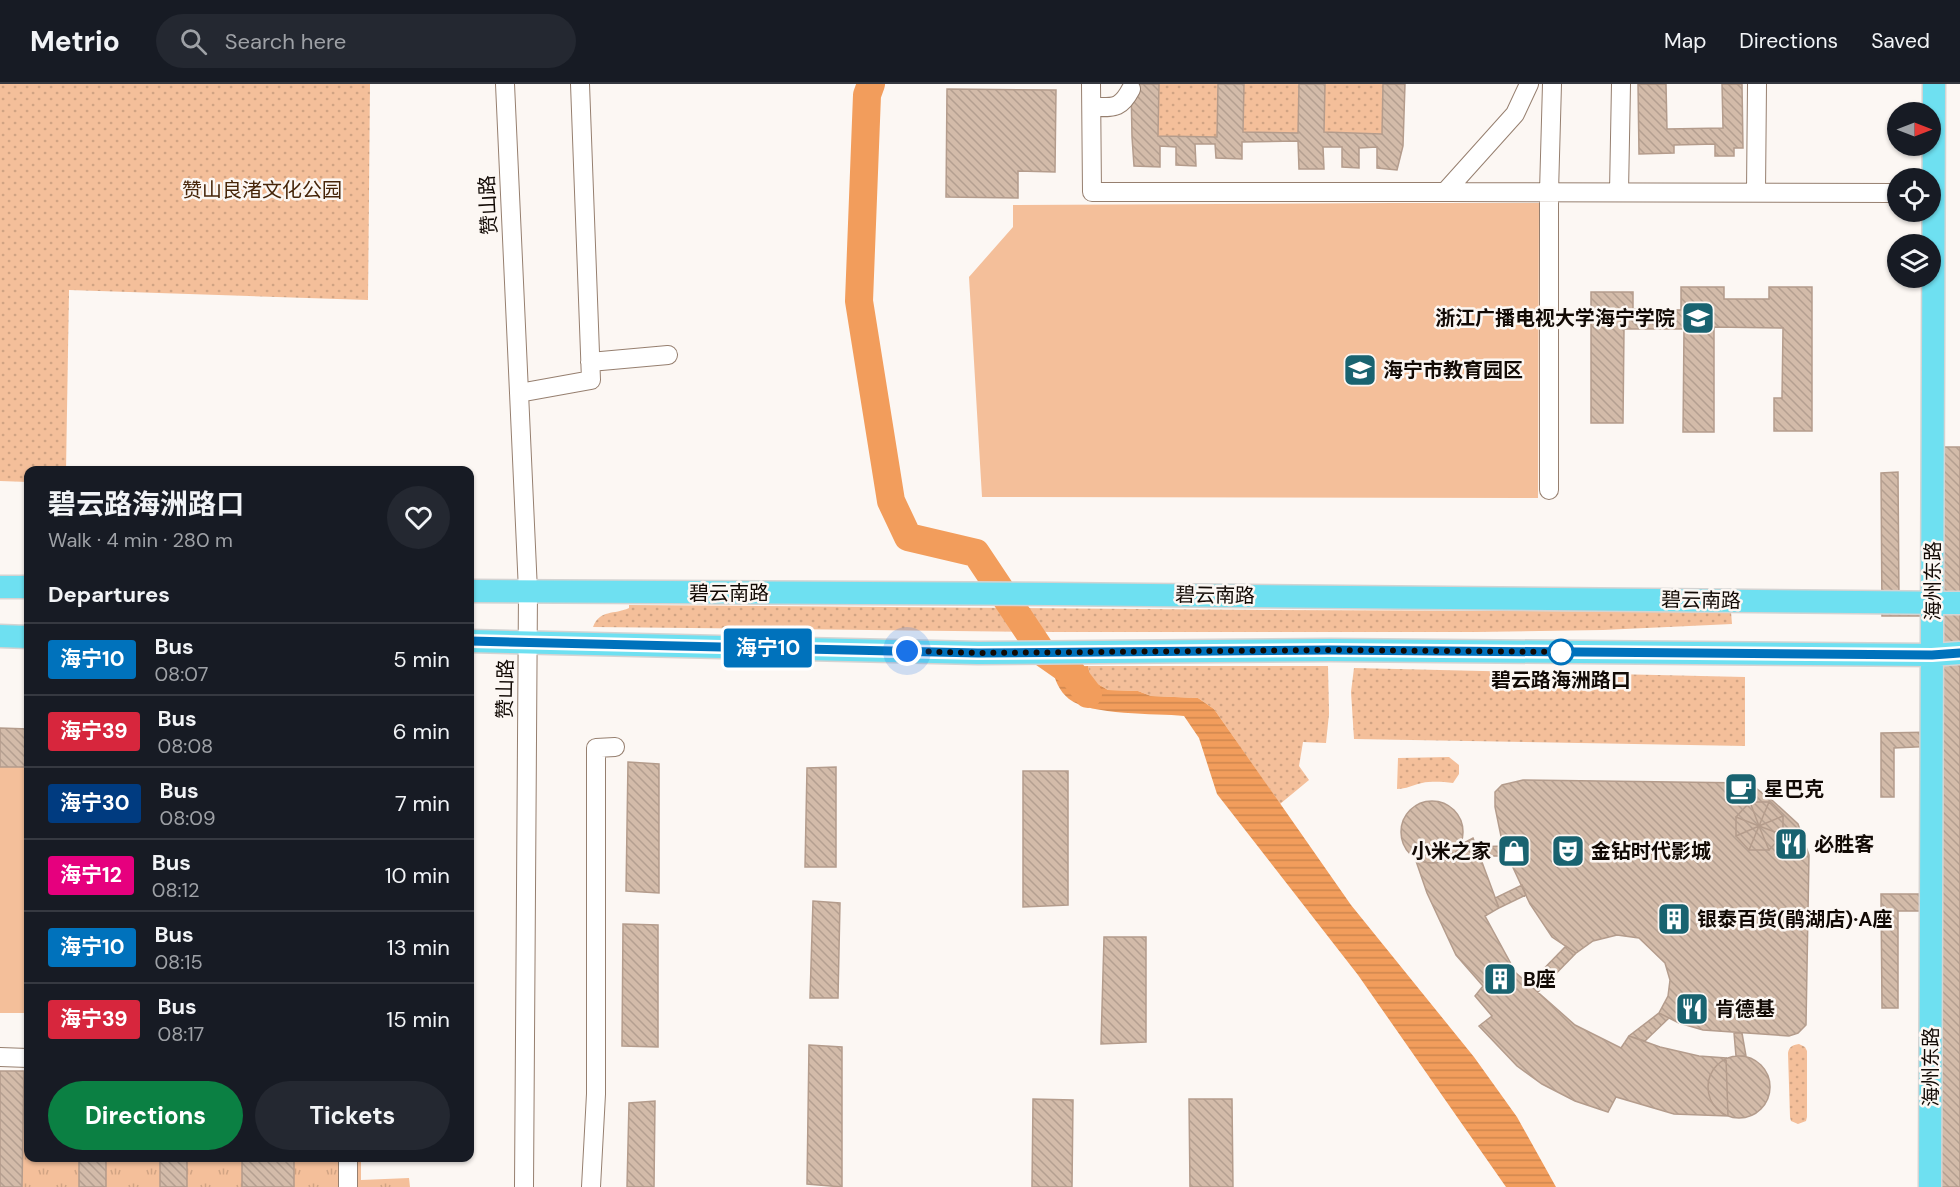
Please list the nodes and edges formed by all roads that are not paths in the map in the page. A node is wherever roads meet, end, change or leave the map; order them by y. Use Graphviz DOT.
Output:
graph roads {
  1 [pos="505,84"];
  2 [pos="579,84"];
  3 [pos="1092,84"];
  4 [pos="1529,84"];
  5 [pos="1552,84"];
  6 [pos="1621,84"];
  7 [pos="1757,84"];
  8 [pos="1934,84"];
  9 [pos="1131,89"];
  10 [pos="1092,108"];
  11 [pos="1932,168"];
  12 [pos="1445,192"];
  13 [pos="1550,192"];
  14 [pos="1618,192"];
  15 [pos="1756,192"];
  16 [pos="1887,193"];
  17 [pos="1932,222"];
  18 [pos="668,355"];
  19 [pos="590,362"];
  20 [pos="519,393"];
  21 [pos="1550,490"];
  22 [pos="0,587"];
  23 [pos="24,587"];
  24 [pos="474,591"];
  25 [pos="528,591"];
  26 [pos="1932,603"];
  27 [pos="1960,603"];
  28 [pos="0,636"];
  29 [pos="24,637"];
  30 [pos="474,641"];
  31 [pos="528,642"];
  32 [pos="1960,653"];
  33 [pos="1932,655"];
  34 [pos="615,747"];
  35 [pos="0,1057"];
  36 [pos="24,1058"];
  37 [pos="348,1162"];
  38 [pos="348,1187"];
  39 [pos="524,1187"];
  40 [pos="591,1187"];
  41 [pos="1930,1187"];
  1 -- 20 [label="street, 赞山路"];
  2 -- 19 [label="street"];
  3 -- 10 [label="street"];
  4 -- 12 [label="street"];
  5 -- 13 [label="street"];
  6 -- 14 [label="street"];
  7 -- 15 [label="street"];
  8 -- 11 [label="main road, 海州东路"];
  9 -- 10 [label="street"];
  10 -- 12 [label="street"];
  12 -- 13 [label="street"];
  13 -- 14 [label="street"];
  13 -- 21 [label="street"];
  14 -- 15 [label="street"];
  15 -- 16 [label="street"];
  17 -- 26 [label="main road, 海州东路"];
  18 -- 19 [label="street"];
  19 -- 20 [label="street"];
  20 -- 25 [label="street, 赞山路"];
  22 -- 23 [label="main road"];
  24 -- 25 [label="main road, 碧云南路"];
  25 -- 26 [label="main road, 碧云南路"];
  25 -- 31 [label="street, 赞山路"];
  26 -- 27 [label="main road, 碧云南路"];
  26 -- 33 [label="main road, 海州东路"];
  28 -- 29 [label="main road"];
  30 -- 31 [label="main road"];
  31 -- 33 [label="main road"];
  31 -- 39 [label="street, 赞山路"];
  32 -- 33 [label="main road"];
  33 -- 41 [label="main road, 海州东路"];
  34 -- 40 [label="street"];
  35 -- 36 [label="street"];
  37 -- 38 [label="street"];
}
